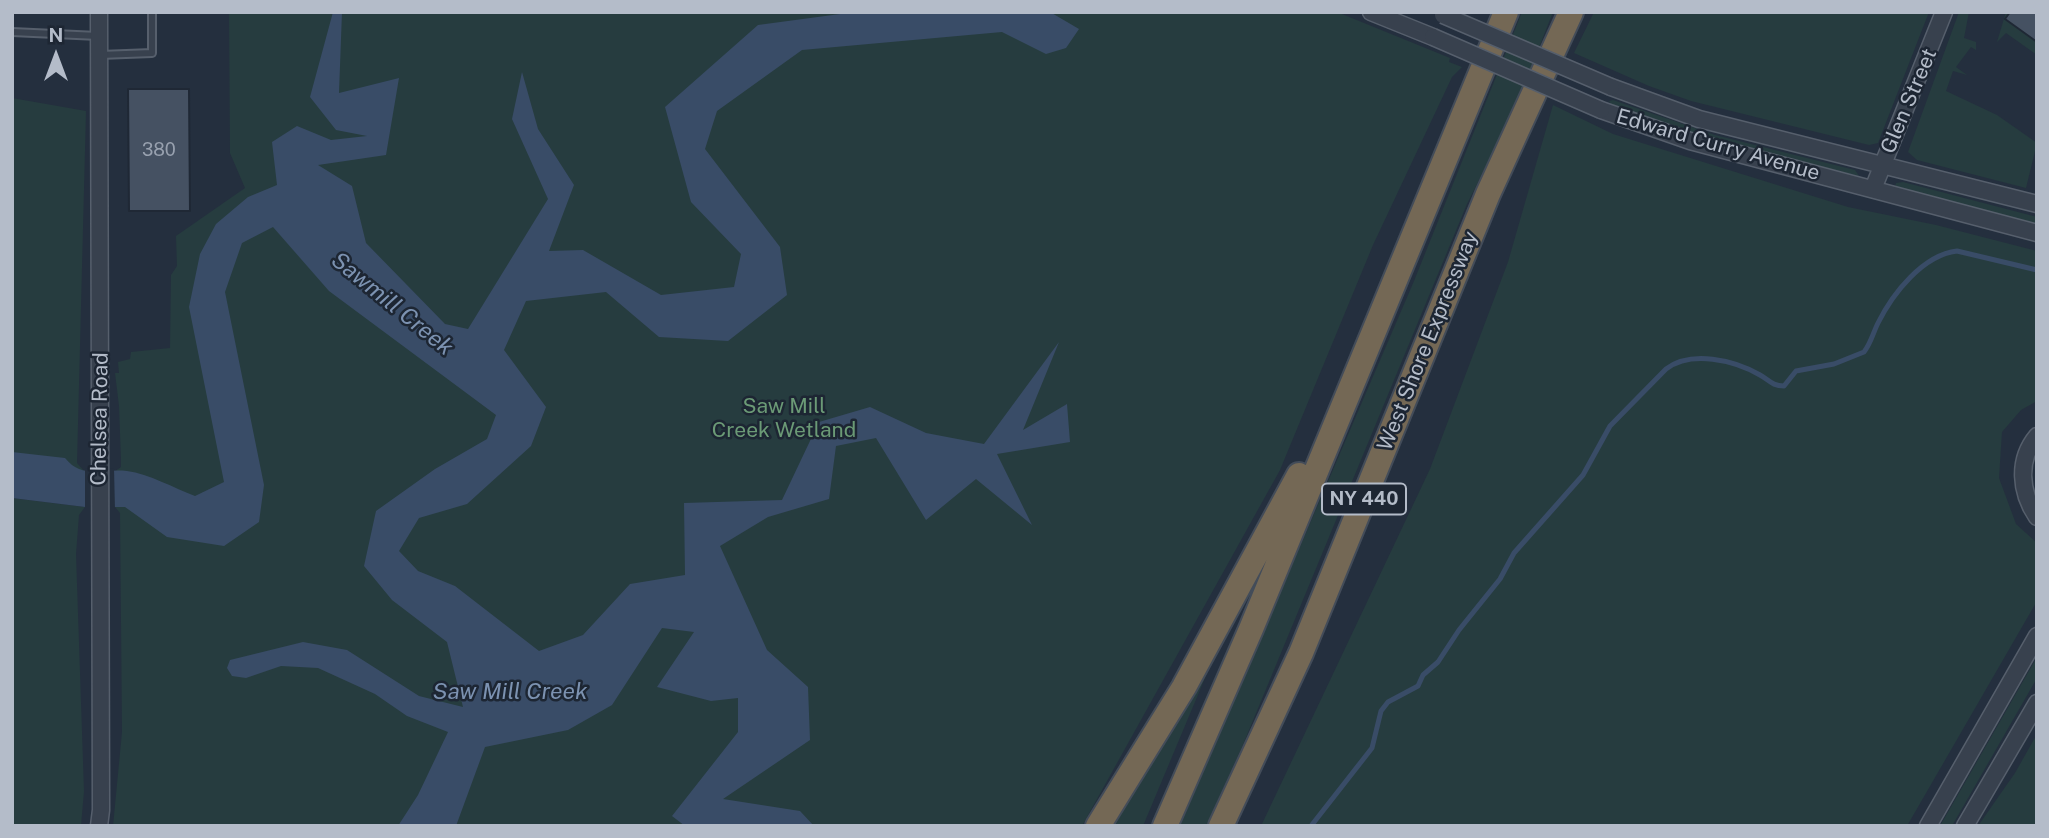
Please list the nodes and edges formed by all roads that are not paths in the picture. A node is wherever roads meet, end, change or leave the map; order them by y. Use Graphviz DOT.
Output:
graph roads {
  1 [pos="99,12"];
  2 [pos="152,12"];
  3 [pos="1371,12"];
  4 [pos="1506,12"];
  5 [pos="1571,12"];
  6 [pos="1944,12"];
  7 [pos="1439,14"];
  8 [pos="12,32"];
  9 [pos="100,36"];
  10 [pos="100,55"];
  11 [pos="1882,163"];
  12 [pos="1873,189"];
  13 [pos="2037,204"];
  14 [pos="2037,233"];
  15 [pos="1362,357"];
  16 [pos="2037,436"];
  17 [pos="2037,517"];
  18 [pos="2037,636"];
  19 [pos="1301,653"];
  20 [pos="2037,703"];
  21 [pos="99,826"];
  22 [pos="1098,826"];
  23 [pos="1165,826"];
  24 [pos="1221,826"];
  25 [pos="1234,826"];
  26 [pos="1928,826"];
  27 [pos="1965,826"];
  1 -- 9 [label="street, Chelsea Road"];
  2 -- 10 [label="lane"];
  3 -- 12 [label="street, Edward Curry Avenue, bridge"];
  4 -- 15 [label="highway, NY 440"];
  5 -- 19 [label="highway, West Shore Expressway / NY 440"];
  6 -- 11 [label="street, Glen Street"];
  7 -- 11 [label="street, Edward Curry Avenue, bridge"];
  8 -- 9 [label="lane"];
  9 -- 10 [label="street, Chelsea Road"];
  10 -- 21 [label="street, Chelsea Road"];
  11 -- 12 [label="street, Glen Street"];
  11 -- 13 [label="street, Edward Curry Avenue"];
  12 -- 14 [label="street, Edward Curry Avenue"];
  15 -- 22 [label="highway"];
  15 -- 23 [label="highway, NY 440"];
  16 -- 17 [label="street"];
  18 -- 26 [label="street"];
  19 -- 24 [label="highway, West Shore Expressway / NY 440"];
  19 -- 25 [label="highway"];
  20 -- 27 [label="street"];
}
